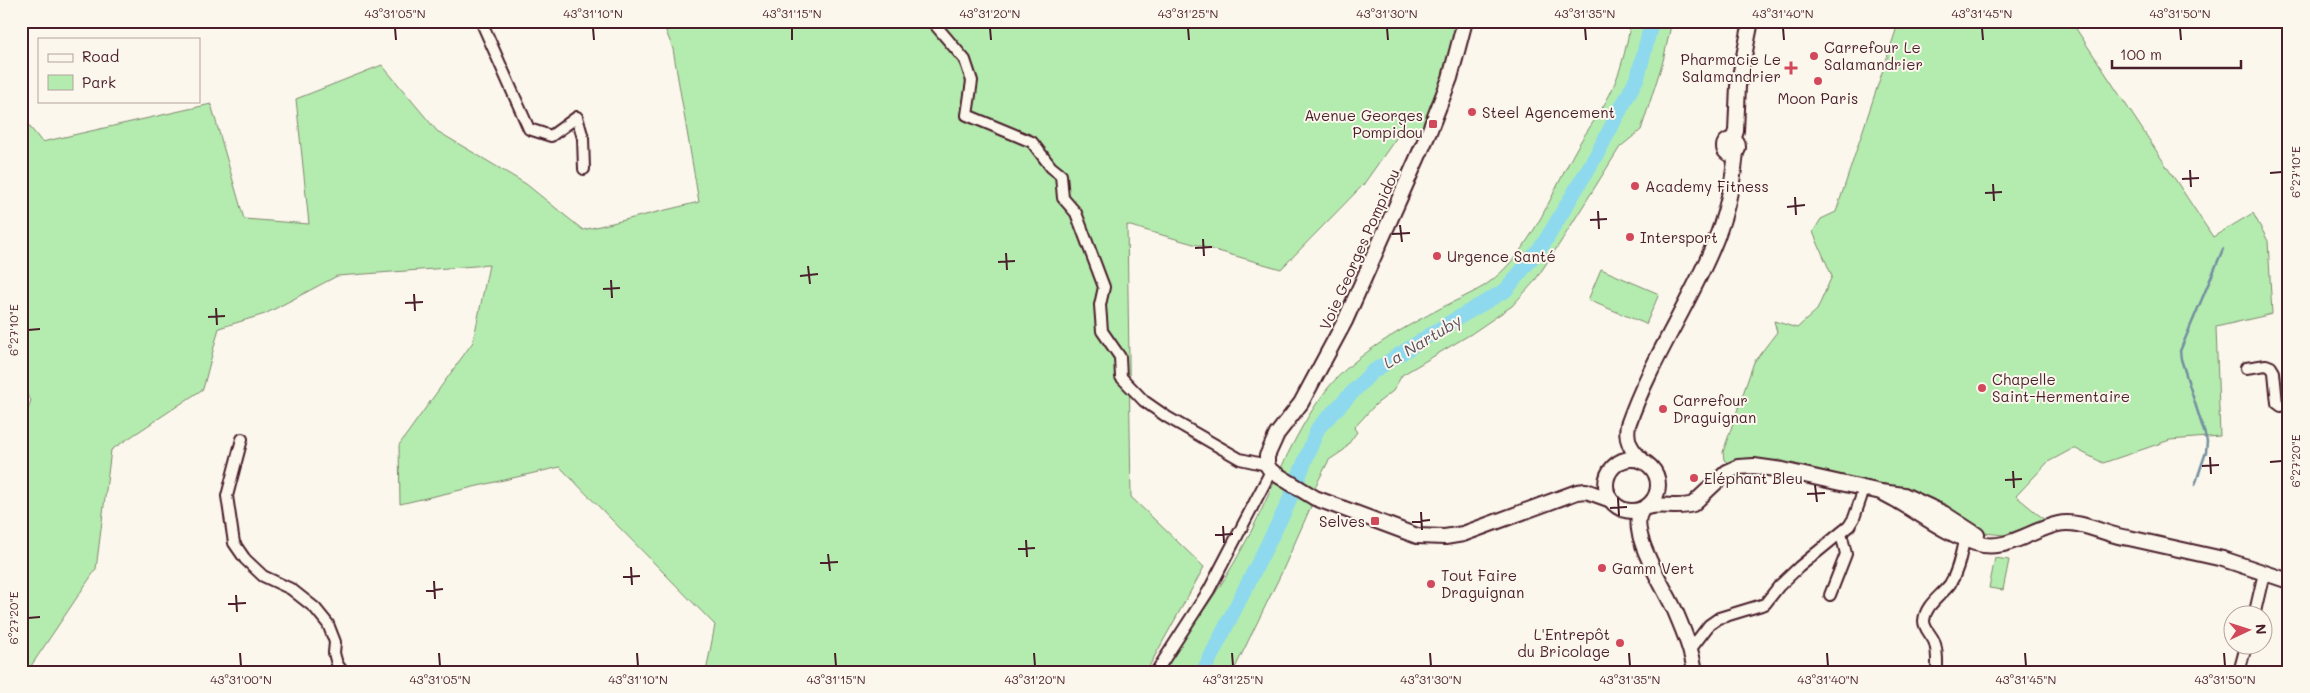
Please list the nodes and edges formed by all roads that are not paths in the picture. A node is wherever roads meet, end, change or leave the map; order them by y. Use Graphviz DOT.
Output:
graph roads {
  1 [pos="481,21"];
  2 [pos="932,21"];
  3 [pos="1465,21"];
  4 [pos="1751,21"];
  5 [pos="584,169"];
  6 [pos="2246,368"];
  7 [pos="2289,404"];
  8 [pos="242,439"];
  9 [pos="1642,460"];
  10 [pos="1272,471"];
  11 [pos="1608,475"];
  12 [pos="1659,486"];
  13 [pos="1864,489"];
  14 [pos="1586,491"];
  15 [pos="1615,504"];
  16 [pos="1680,506"];
  17 [pos="1644,508"];
  18 [pos="1841,533"];
  19 [pos="1965,534"];
  20 [pos="1647,556"];
  21 [pos="2264,573"];
  22 [pos="2289,581"];
  23 [pos="1830,595"];
  24 [pos="2256,606"];
  25 [pos="1676,613"];
  26 [pos="1690,650"];
  27 [pos="2243,656"];
  28 [pos="343,672"];
  29 [pos="1156,672"];
  30 [pos="1686,672"];
  31 [pos="1694,672"];
  32 [pos="1937,672"];
  33 [pos="2239,672"];
  1 -- 5 [label="street"];
  2 -- 10 [label="street"];
  3 -- 10 [label="street, Voie Georges Pompidou"];
  4 -- 9 [label="street"];
  6 -- 7 [label="street"];
  8 -- 28 [label="street"];
  9 -- 11 [label="street"];
  9 -- 12 [label="street"];
  10 -- 14 [label="street"];
  10 -- 29 [label="street"];
  11 -- 14 [label="street"];
  11 -- 15 [label="street"];
  12 -- 16 [label="street"];
  12 -- 17 [label="street"];
  13 -- 16 [label="street"];
  13 -- 18 [label="street"];
  13 -- 19 [label="street"];
  14 -- 15 [label="street"];
  15 -- 17 [label="street"];
  15 -- 20 [label="street"];
  16 -- 17 [label="street"];
  17 -- 20 [label="street"];
  18 -- 23 [label="street"];
  18 -- 26 [label="street"];
  19 -- 21 [label="street"];
  19 -- 32 [label="street"];
  20 -- 25 [label="street"];
  21 -- 22 [label="street"];
  21 -- 24 [label="street"];
  25 -- 26 [label="street"];
  25 -- 30 [label="street"];
  26 -- 31 [label="street"];
  27 -- 33 [label="street"];
}
